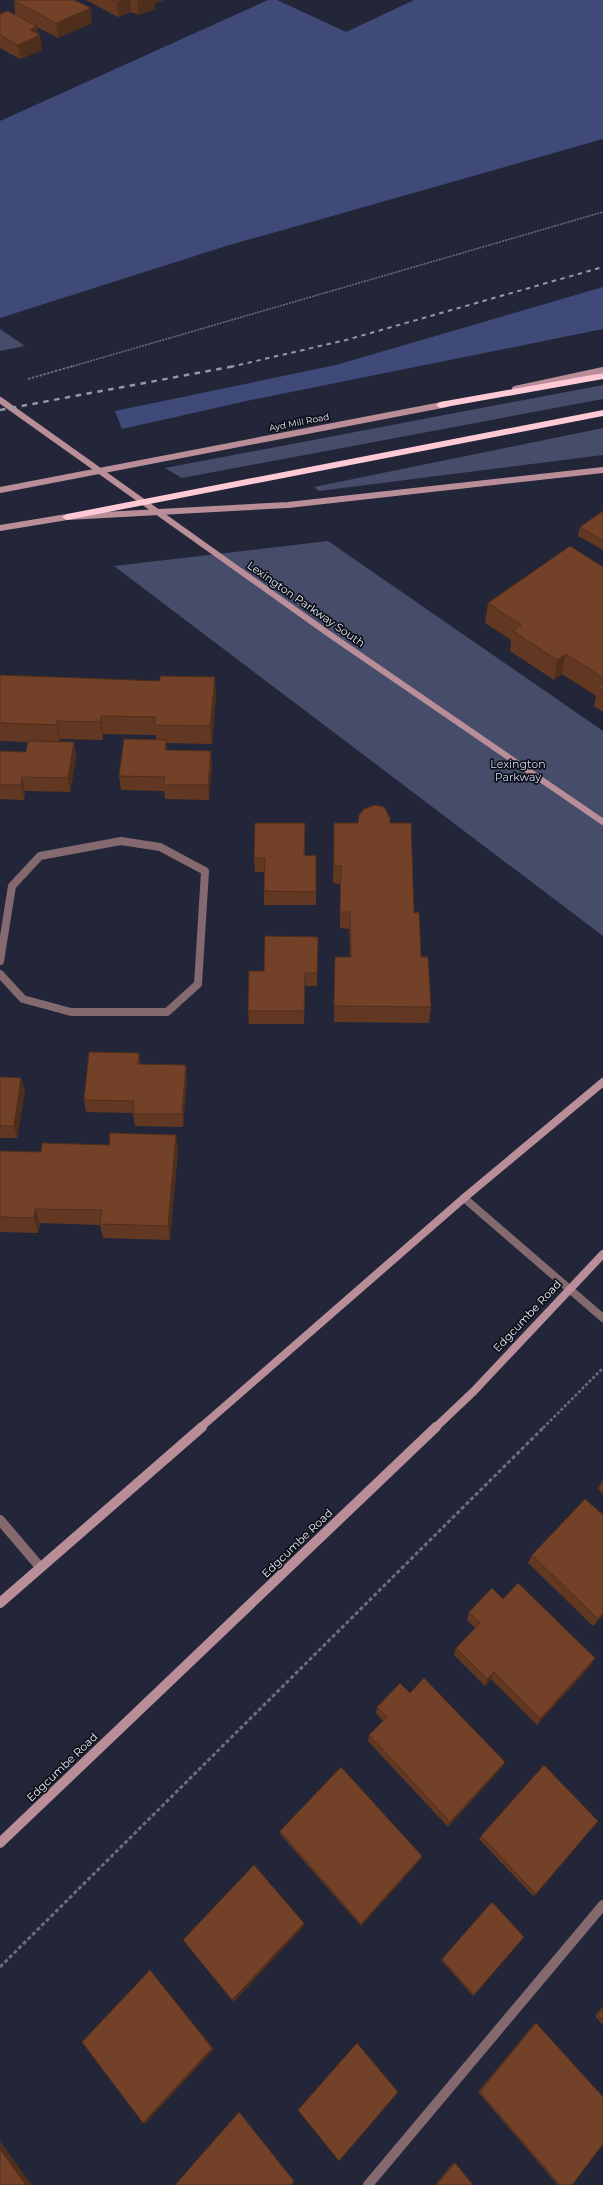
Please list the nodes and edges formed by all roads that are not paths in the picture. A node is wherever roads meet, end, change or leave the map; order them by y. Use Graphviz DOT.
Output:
graph roads {
  1 [pos="603,370"];
  2 [pos="603,376"];
  3 [pos="0,400"];
  4 [pos="440,405"];
  5 [pos="603,413"];
  6 [pos="603,470"];
  7 [pos="0,490"];
  8 [pos="67,517"];
  9 [pos="0,528"];
  10 [pos="603,822"];
  11 [pos="2,936"];
  12 [pos="0,961"];
  13 [pos="0,974"];
  14 [pos="603,1082"];
  15 [pos="464,1198"];
  16 [pos="603,1254"];
  17 [pos="570,1289"];
  18 [pos="603,1318"];
  19 [pos="0,1520"];
  20 [pos="40,1567"];
  21 [pos="0,1603"];
  22 [pos="0,1843"];
  23 [pos="603,1905"];
  24 [pos="368,2185"];
  1 -- 4 [label="main road"];
  2 -- 4 [label="highway, Ayd Mill Road"];
  3 -- 10 [label="main road, Lexington Parkway South"];
  4 -- 7 [label="main road, Ayd Mill Road"];
  5 -- 8 [label="highway"];
  6 -- 8 [label="main road"];
  8 -- 9 [label="main road"];
  11 -- 12 [label="lane"];
  11 -- 13 [label="lane"];
  14 -- 15 [label="main road"];
  15 -- 17 [label="lane"];
  15 -- 20 [label="main road"];
  16 -- 17 [label="main road, Edgcumbe Road"];
  17 -- 18 [label="lane"];
  17 -- 22 [label="main road, Edgcumbe Road"];
  19 -- 20 [label="lane"];
  20 -- 21 [label="main road"];
  23 -- 24 [label="lane"];
}
